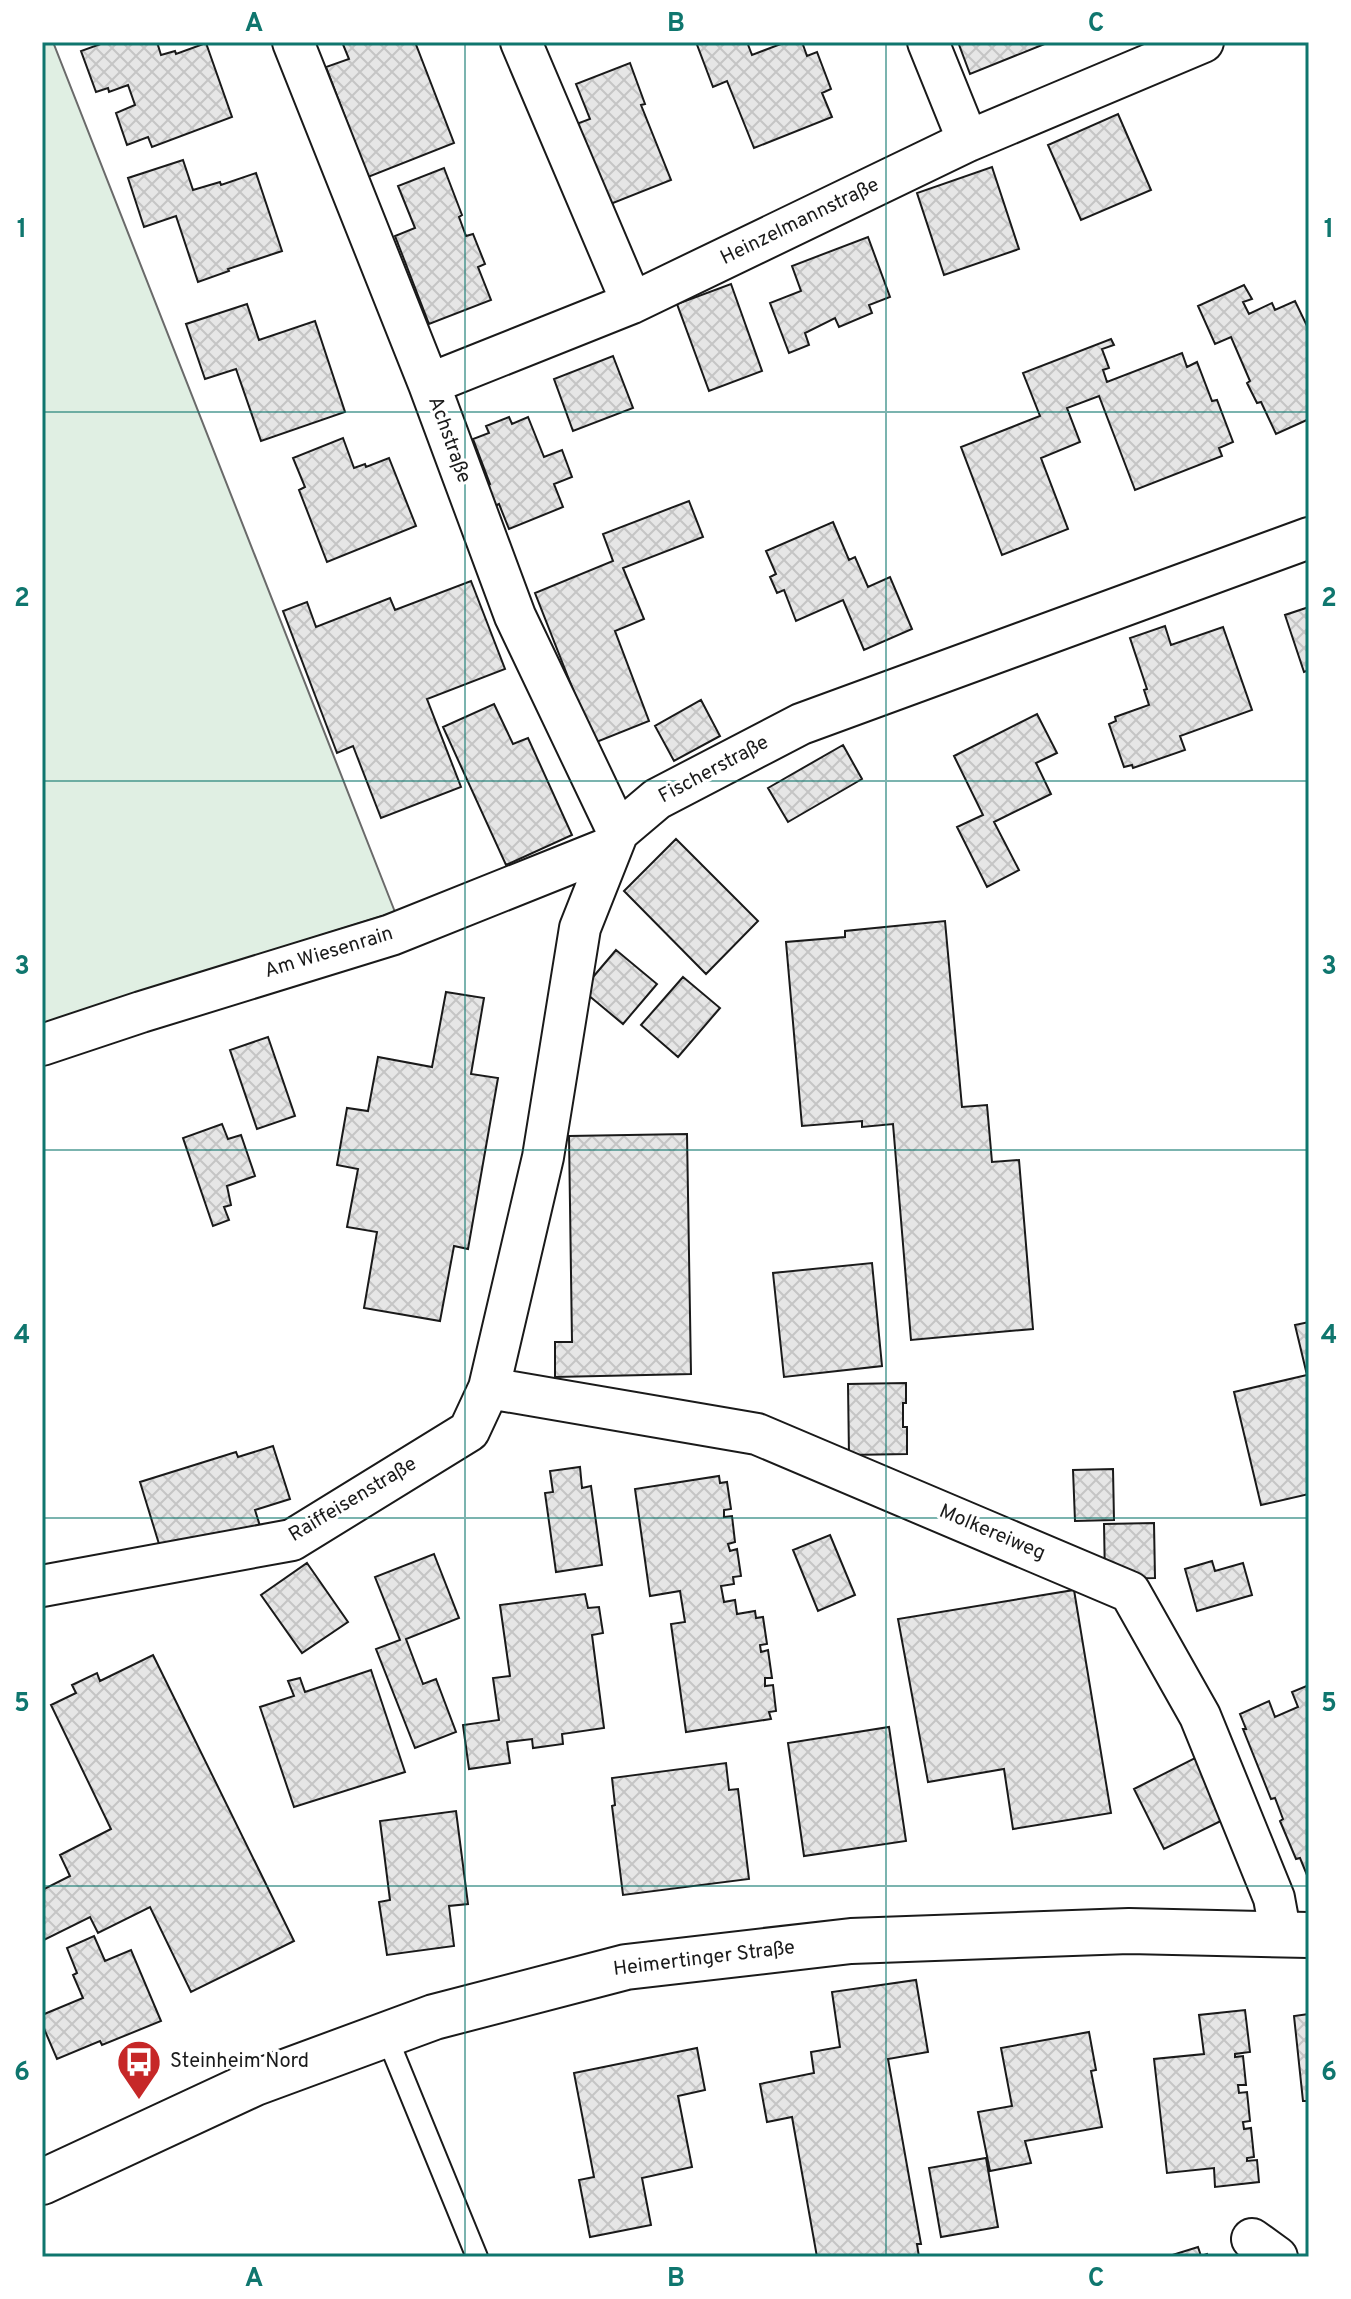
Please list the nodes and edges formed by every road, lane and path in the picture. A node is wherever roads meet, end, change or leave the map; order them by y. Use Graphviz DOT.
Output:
graph roads {
  1 [pos="293,42"];
  2 [pos="521,42"];
  3 [pos="928,42"];
  4 [pos="1187,45"];
  5 [pos="968,141"];
  6 [pos="632,303"];
  7 [pos="429,384"];
  8 [pos="1309,538"];
  9 [pos="615,840"];
  10 [pos="42,1045"];
  11 [pos="489,1388"];
  12 [pos="42,1586"];
  13 [pos="1295,1936"];
  14 [pos="386,2035"];
  15 [pos="42,2182"];
  16 [pos="477,2257"];
  1 -- 7 [label="street, Achstraße"];
  2 -- 6 [label="street"];
  3 -- 5 [label="street"];
  4 -- 5 [label="street, Heinzelmannstraße"];
  5 -- 6 [label="street, Heinzelmannstraße"];
  6 -- 7 [label="street, Heinzelmannstraße"];
  7 -- 9 [label="street, Achstraße"];
  8 -- 9 [label="street, Fischerstraße"];
  9 -- 10 [label="street, Am Wiesenrain"];
  9 -- 11 [label="street, Fischerstraße"];
  11 -- 12 [label="street, Raiffeisenstraße"];
  11 -- 13 [label="street, Molkereiweg"];
  13 -- 14 [label="street, Heimertinger Straße"];
  14 -- 15 [label="street, Heimertinger Straße"];
  14 -- 16 [label="lane"];
}
